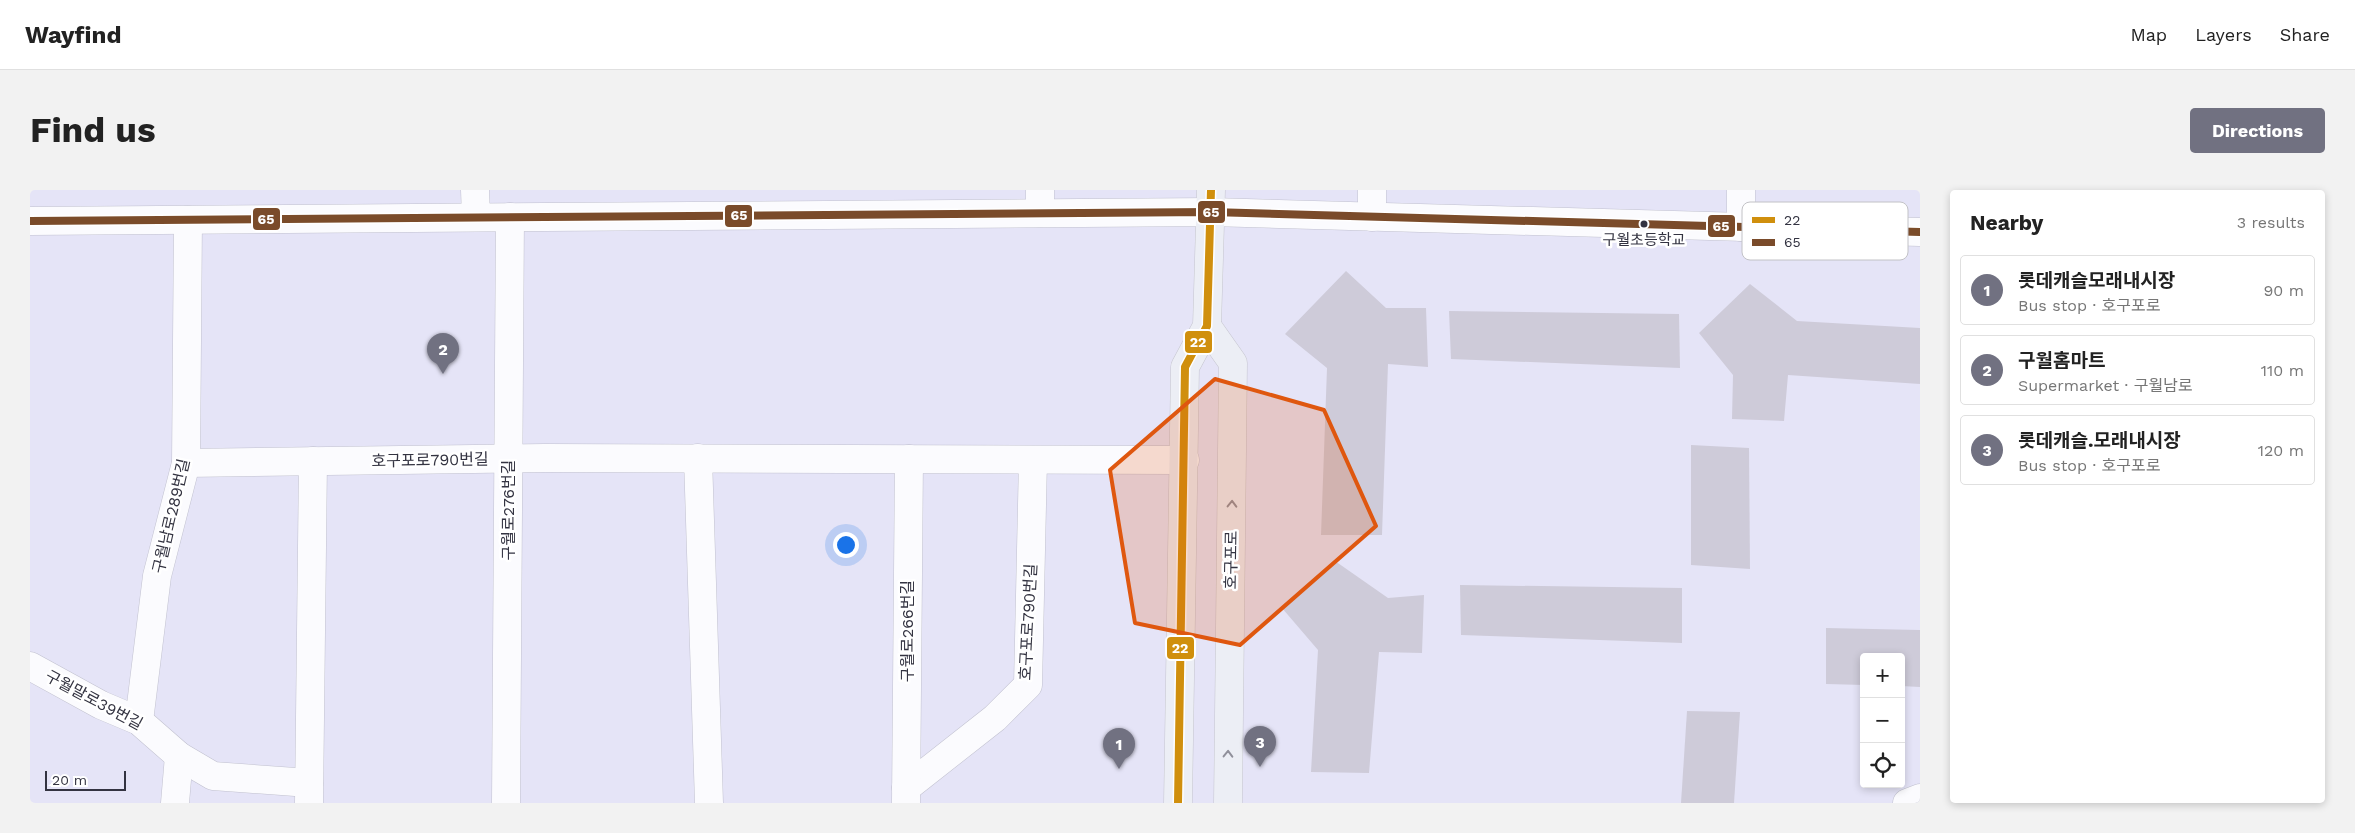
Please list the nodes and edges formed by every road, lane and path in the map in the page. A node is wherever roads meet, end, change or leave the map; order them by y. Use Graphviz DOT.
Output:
graph roads {
  1 [pos="476,190"];
  2 [pos="1742,190"];
  3 [pos="1211,201"];
  4 [pos="1040,202"];
  5 [pos="1372,203"];
  6 [pos="476,217"];
  7 [pos="510,217"];
  8 [pos="188,220"];
  9 [pos="30,221"];
  10 [pos="1742,227"];
  11 [pos="1207,326"];
  12 [pos="509,458"];
  13 [pos="698,458"];
  14 [pos="909,459"];
  15 [pos="1033,460"];
  16 [pos="1185,460"];
  17 [pos="313,461"];
  18 [pos="186,463"];
  19 [pos="30,666"];
  20 [pos="139,721"];
  21 [pos="179,756"];
  22 [pos="309,793"];
  23 [pos="906,796"];
  24 [pos="1920,798"];
  25 [pos="175,803"];
  26 [pos="506,803"];
  27 [pos="709,803"];
  28 [pos="1178,803"];
  29 [pos="1228,803"];
  30 [pos="1907,803"];
  1 -- 6 [label="street"];
  2 -- 10 [label="street"];
  3 -- 4 [label="street"];
  3 -- 5 [label="street"];
  3 -- 11 [label="main road"];
  4 -- 7 [label="street"];
  5 -- 10 [label="street"];
  6 -- 7 [label="street"];
  6 -- 8 [label="street"];
  7 -- 12 [label="street, 구월로276번길"];
  8 -- 9 [label="street"];
  8 -- 18 [label="street, 구월남로289번길"];
  11 -- 16 [label="main road"];
  29 -- 11 [label="main road, 호구포로, one-way"];
  12 -- 13 [label="street, 호구포로790번길"];
  12 -- 17 [label="street, 호구포로790번길"];
  12 -- 26 [label="street, 구월로276번길"];
  13 -- 14 [label="street, 호구포로790번길"];
  13 -- 27 [label="street"];
  14 -- 15 [label="street, 호구포로790번길"];
  14 -- 23 [label="street, 구월로266번길"];
  15 -- 16 [label="street, 호구포로790번길"];
  15 -- 23 [label="street, 호구포로790번길"];
  16 -- 28 [label="main road"];
  17 -- 18 [label="street, 호구포로790번길"];
  17 -- 22 [label="street"];
  18 -- 20 [label="street, 구월남로289번길"];
  19 -- 20 [label="street, 구월말로39번길"];
  20 -- 21 [label="street, 구월말로39번길"];
  21 -- 22 [label="street, 구월말로39번길"];
  21 -- 25 [label="street"];
  24 -- 30 [label="street"];
}
